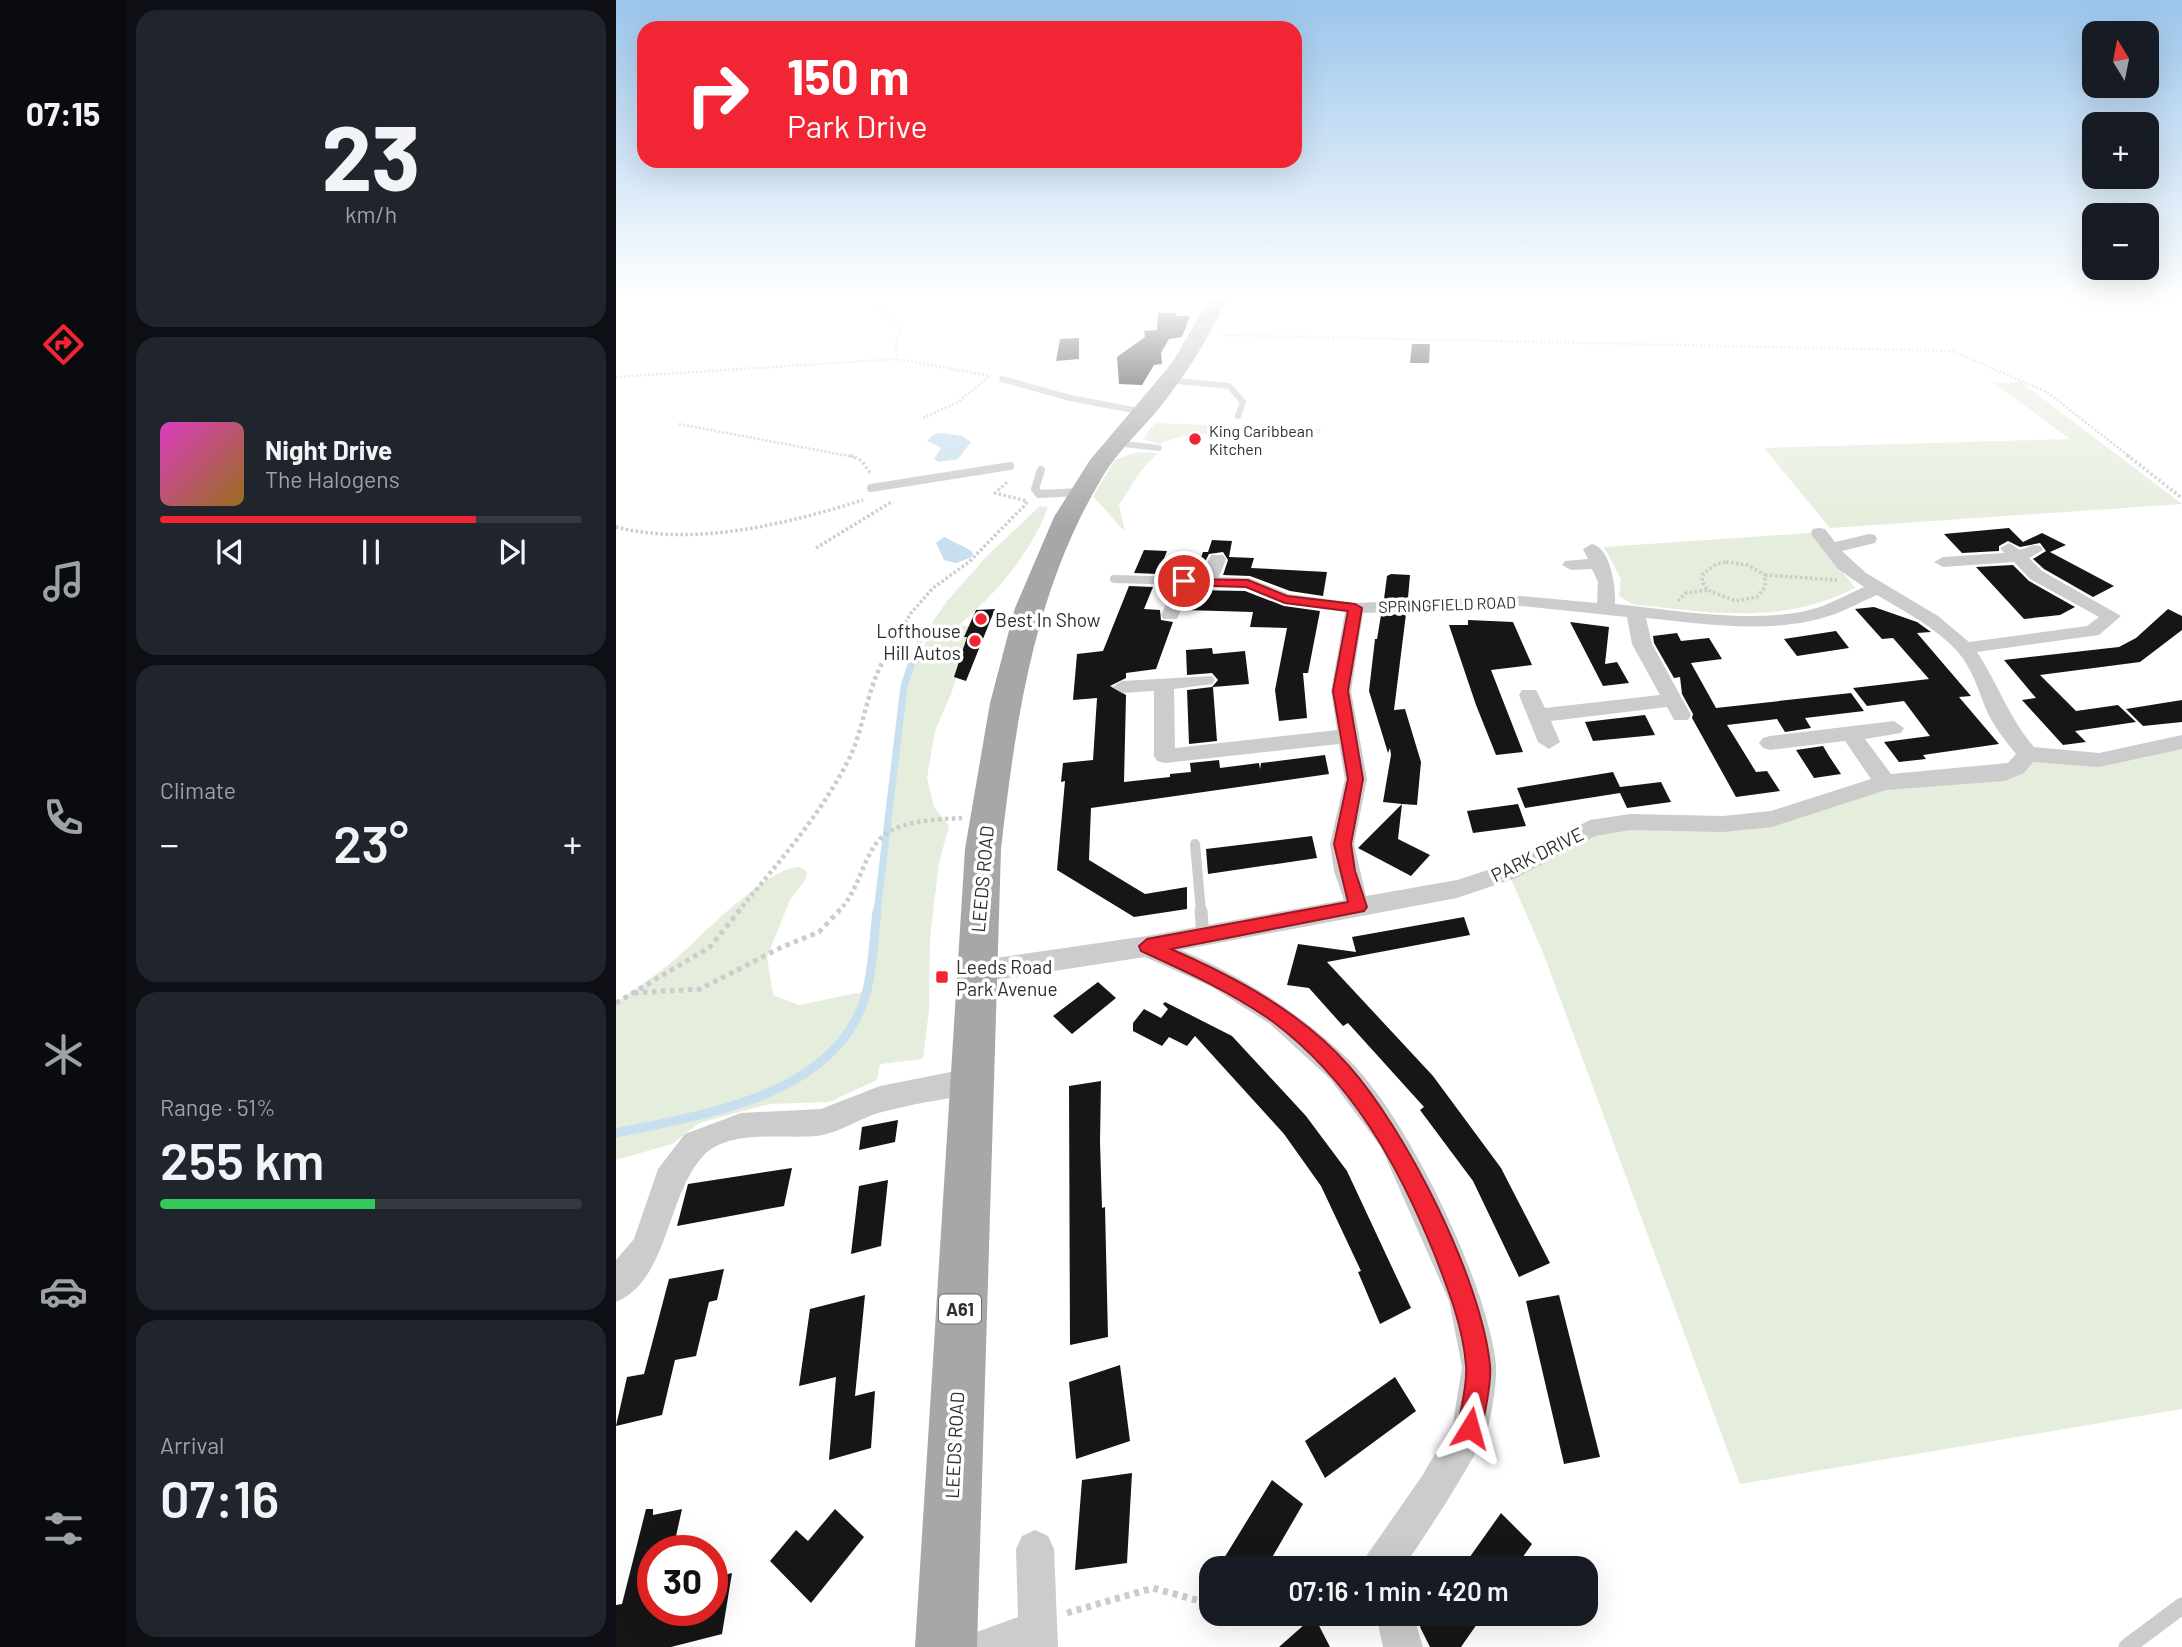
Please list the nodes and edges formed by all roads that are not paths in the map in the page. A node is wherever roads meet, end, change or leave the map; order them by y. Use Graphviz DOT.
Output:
graph roads {
  1 [pos="1172,375"];
  2 [pos="1002,379"];
  3 [pos="1168,380"];
  4 [pos="1144,412"];
  5 [pos="1238,415"];
  6 [pos="1115,443"];
  7 [pos="1159,448"];
  8 [pos="1010,466"];
  9 [pos="1041,470"];
  10 [pos="871,488"];
  11 [pos="1080,492"];
  12 [pos="1819,533"];
  13 [pos="1869,539"];
  14 [pos="1832,548"];
  15 [pos="1217,559"];
  16 [pos="1943,562"];
  17 [pos="1571,565"];
  18 [pos="1114,579"];
  19 [pos="1184,581"];
  20 [pos="1209,582"];
  21 [pos="1868,582"];
  22 [pos="1355,608"];
  23 [pos="1606,609"];
  24 [pos="1636,613"];
  25 [pos="1170,615"];
  26 [pos="1965,648"];
  27 [pos="1205,680"];
  28 [pos="1164,684"];
  29 [pos="1122,687"];
  30 [pos="1529,695"];
  31 [pos="1883,713"];
  32 [pos="1538,716"];
  33 [pos="1850,733"];
  34 [pos="1347,736"];
  35 [pos="1549,742"];
  36 [pos="1770,743"];
  37 [pos="2182,743"];
  38 [pos="2028,754"];
  39 [pos="1885,782"];
  40 [pos="1195,844"];
  41 [pos="1358,907"];
  42 [pos="1203,936"];
  43 [pos="1147,946"];
  44 [pos="975,972"];
  45 [pos="971,1081"];
  46 [pos="616,1286"];
  47 [pos="1035,1549"];
  48 [pos="1388,1556"];
  49 [pos="2182,1606"];
  50 [pos="1038,1633"];
  51 [pos="953,1646"];
  52 [pos="2127,1647"];
  1 -- 3 [label="main road, LEEDS ROAD / A61"];
  2 -- 4 [label="lane"];
  3 -- 4 [label="main road, LEEDS ROAD / A61"];
  3 -- 5 [label="lane"];
  4 -- 6 [label="main road, LEEDS ROAD / A61"];
  6 -- 7 [label="lane"];
  6 -- 11 [label="main road, LEEDS ROAD / A61"];
  8 -- 10 [label="lane"];
  9 -- 11 [label="lane"];
  11 -- 44 [label="main road, LEEDS ROAD / A61"];
  12 -- 14 [label="street"];
  13 -- 14 [label="street"];
  14 -- 21 [label="street"];
  15 -- 20 [label="street"];
  16 -- 26 [label="street"];
  17 -- 23 [label="street"];
  18 -- 19 [label="lane"];
  19 -- 20 [label="street, SPRINGFIELD ROAD"];
  19 -- 25 [label="street"];
  20 -- 22 [label="street, SPRINGFIELD ROAD"];
  21 -- 24 [label="street, SPRINGFIELD ROAD"];
  21 -- 26 [label="street"];
  22 -- 23 [label="street, SPRINGFIELD ROAD"];
  22 -- 34 [label="street"];
  23 -- 24 [label="street, SPRINGFIELD ROAD"];
  24 -- 32 [label="street"];
  26 -- 38 [label="street"];
  27 -- 28 [label="street"];
  28 -- 29 [label="street"];
  28 -- 34 [label="street"];
  30 -- 32 [label="street"];
  31 -- 33 [label="street"];
  32 -- 35 [label="street"];
  33 -- 36 [label="street"];
  33 -- 39 [label="street"];
  34 -- 41 [label="street"];
  37 -- 38 [label="street"];
  38 -- 39 [label="street, PARK DRIVE"];
  39 -- 41 [label="street, PARK DRIVE"];
  40 -- 42 [label="lane"];
  41 -- 42 [label="street, PARK DRIVE"];
  42 -- 43 [label="street, PARK DRIVE"];
  43 -- 44 [label="street, PARK DRIVE"];
  43 -- 48 [label="street"];
  44 -- 45 [label="main road, LEEDS ROAD / A61"];
  45 -- 46 [label="street"];
  45 -- 51 [label="main road, LEEDS ROAD / A61"];
  47 -- 50 [label="street"];
  49 -- 52 [label="lane"];
  50 -- 51 [label="street, LEEDS ROAD"];
}
